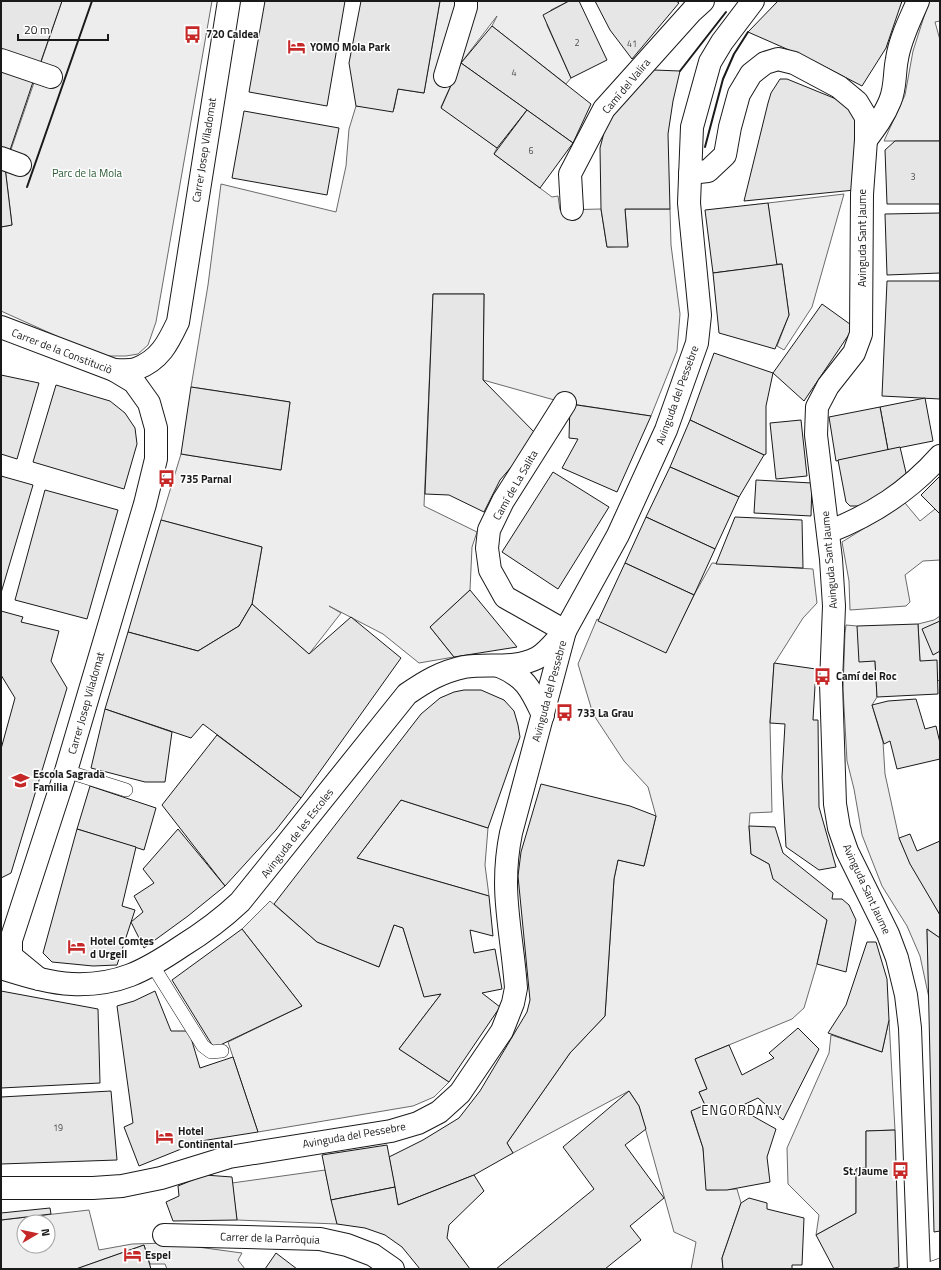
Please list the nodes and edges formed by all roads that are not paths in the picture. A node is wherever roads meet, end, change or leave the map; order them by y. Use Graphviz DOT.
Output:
graph roads {
  1 [pos="229,1"];
  2 [pos="466,1"];
  3 [pos="703,1"];
  4 [pos="918,1"];
  5 [pos="750,2"];
  6 [pos="1,60"];
  7 [pos="445,76"];
  8 [pos="51,77"];
  9 [pos="866,140"];
  10 [pos="690,173"];
  11 [pos="572,209"];
  12 [pos="1,327"];
  13 [pos="114,370"];
  14 [pos="564,404"];
  15 [pos="940,456"];
  16 [pos="156,459"];
  17 [pos="828,532"];
  18 [pos="565,631"];
  19 [pos="499,666"];
  20 [pos="543,714"];
  21 [pos="66,771"];
  22 [pos="126,790"];
  23 [pos="153,966"];
  24 [pos="1,968"];
  25 [pos="39,979"];
  26 [pos="222,1051"];
  27 [pos="1,1188"];
  28 [pos="164,1236"];
  29 [pos="940,1265"];
  30 [pos="393,1269"];
  31 [pos="919,1269"];
  32 [pos="929,1269"];
  1 -- 13 [label="street, Carrer Josep Viladomat"];
  2 -- 7 [label="street"];
  3 -- 11 [label="street, Camí del Valira"];
  4 -- 9 [label="street"];
  5 -- 10 [label="street, Avinguda del Pessebre"];
  6 -- 8 [label="street"];
  9 -- 10 [label="street, Avinguda Sant Jaume"];
  9 -- 17 [label="street, Avinguda Sant Jaume"];
  10 -- 18 [label="street, Avinguda del Pessebre"];
  12 -- 13 [label="street, Carrer de la Constituciò"];
  13 -- 16 [label="street, Carrer de la Constituciò"];
  14 -- 18 [label="street, Camí de La Salita"];
  15 -- 17 [label="street"];
  16 -- 21 [label="street, Carrer Josep Viladomat"];
  17 -- 31 [label="street, Avinguda Sant Jaume"];
  18 -- 19 [label="street, Avinguda de les Escoles"];
  18 -- 20 [label="street, Avinguda del Pessebre"];
  19 -- 20 [label="street"];
  19 -- 23 [label="street, Avinguda de les Escoles"];
  20 -- 27 [label="street, Avinguda del Pessebre"];
  21 -- 22 [label="lane"];
  21 -- 25 [label="street, Carrer Josep Viladomat"];
  23 -- 25 [label="street, Avinguda de les Escoles"];
  23 -- 26 [label="lane"];
  24 -- 25 [label="street, Avinguda de les Escoles"];
  28 -- 30 [label="street, Carrer de la Parròquia"];
  29 -- 32 [label="lane"];
}
